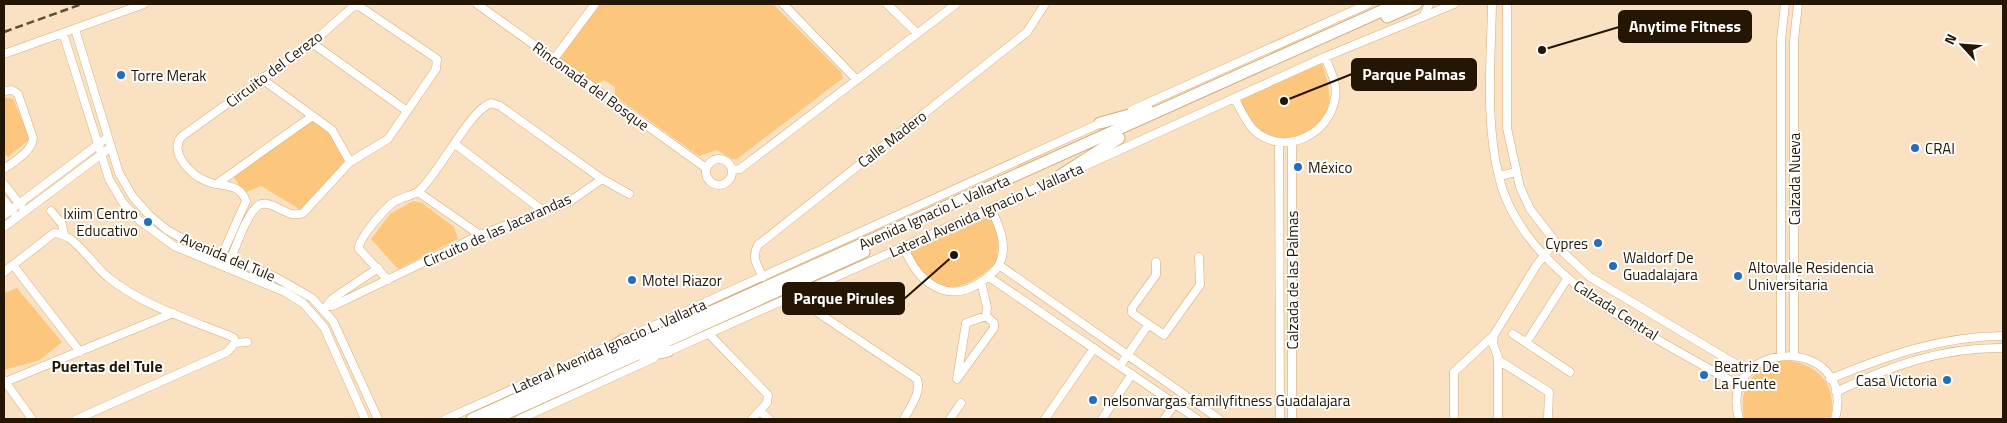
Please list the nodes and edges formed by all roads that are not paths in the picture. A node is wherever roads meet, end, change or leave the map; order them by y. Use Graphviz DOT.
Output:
graph roads {
  1 [pos="144,4"];
  2 [pos="477,4"];
  3 [pos="595,4"];
  4 [pos="783,4"];
  5 [pos="887,4"];
  6 [pos="956,4"];
  7 [pos="1045,4"];
  8 [pos="1368,4"];
  9 [pos="1397,4"];
  10 [pos="1416,4"];
  11 [pos="1429,4"];
  12 [pos="1454,4"];
  13 [pos="1492,4"];
  14 [pos="1507,4"];
  15 [pos="1785,4"];
  16 [pos="1798,4"];
  17 [pos="1422,18"];
  18 [pos="75,29"];
  19 [pos="63,33"];
  20 [pos="917,33"];
  21 [pos="312,44"];
  22 [pos="4,54"];
  23 [pos="1325,57"];
  24 [pos="554,60"];
  25 [pos="262,79"];
  26 [pos="857,80"];
  27 [pos="4,91"];
  28 [pos="1191,97"];
  29 [pos="1234,99"];
  30 [pos="407,111"];
  31 [pos="311,117"];
  32 [pos="1100,123"];
  33 [pos="108,137"];
  34 [pos="1119,138"];
  35 [pos="1278,142"];
  36 [pos="1292,142"];
  37 [pos="455,144"];
  38 [pos="98,145"];
  39 [pos="111,147"];
  40 [pos="101,155"];
  41 [pos="350,162"];
  42 [pos="706,168"];
  43 [pos="4,170"];
  44 [pos="732,170"];
  45 [pos="1516,172"];
  46 [pos="1499,176"];
  47 [pos="602,179"];
  48 [pos="1054,179"];
  49 [pos="218,183"];
  50 [pos="4,184"];
  51 [pos="418,192"];
  52 [pos="629,194"];
  53 [pos="6,196"];
  54 [pos="19,203"];
  55 [pos="245,207"];
  56 [pos="991,208"];
  57 [pos="11,209"];
  58 [pos="542,210"];
  59 [pos="25,211"];
  60 [pos="51,211"];
  61 [pos="253,211"];
  62 [pos="4,214"];
  63 [pos="17,218"];
  64 [pos="4,228"];
  65 [pos="64,234"];
  66 [pos="480,235"];
  67 [pos="1555,242"];
  68 [pos="904,247"];
  69 [pos="222,255"];
  70 [pos="1544,255"];
  71 [pos="1200,257"];
  72 [pos="231,259"];
  73 [pos="1156,262"];
  74 [pos="218,264"];
  75 [pos="13,265"];
  76 [pos="999,265"];
  77 [pos="227,268"];
  78 [pos="378,268"];
  79 [pos="4,272"];
  80 [pos="365,276"];
  81 [pos="989,276"];
  82 [pos="763,277"];
  83 [pos="1568,279"];
  84 [pos="388,280"];
  85 [pos="981,282"];
  86 [pos="372,287"];
  87 [pos="346,288"];
  88 [pos="793,296"];
  89 [pos="352,297"];
  90 [pos="1279,306"];
  91 [pos="1292,306"];
  92 [pos="326,307"];
  93 [pos="173,313"];
  94 [pos="316,315"];
  95 [pos="986,316"];
  96 [pos="1148,326"];
  97 [pos="709,334"];
  98 [pos="1513,334"];
  99 [pos="1494,336"];
  100 [pos="2003,336"];
  101 [pos="1967,337"];
  102 [pos="624,340"];
  103 [pos="247,342"];
  104 [pos="235,343"];
  105 [pos="1526,343"];
  106 [pos="1094,348"];
  107 [pos="1968,348"];
  108 [pos="2003,348"];
  109 [pos="668,351"];
  110 [pos="80,352"];
  111 [pos="1128,355"];
  112 [pos="1781,355"];
  113 [pos="1794,355"];
  114 [pos="1498,360"];
  115 [pos="620,362"];
  116 [pos="1120,366"];
  117 [pos="1570,372"];
  118 [pos="1749,372"];
  119 [pos="574,374"];
  120 [pos="1132,374"];
  121 [pos="1830,379"];
  122 [pos="5,381"];
  123 [pos="1741,387"];
  124 [pos="1836,392"];
  125 [pos="961,403"];
  126 [pos="1175,404"];
  127 [pos="760,411"];
  128 [pos="1454,416"];
  129 [pos="32,419"];
  130 [pos="77,419"];
  131 [pos="365,419"];
  132 [pos="378,419"];
  133 [pos="446,419"];
  134 [pos="472,419"];
  135 [pos="494,419"];
  136 [pos="520,419"];
  137 [pos="752,419"];
  138 [pos="769,419"];
  139 [pos="906,419"];
  140 [pos="950,419"];
  141 [pos="1045,419"];
  142 [pos="1102,419"];
  143 [pos="1164,419"];
  144 [pos="1198,419"];
  145 [pos="1219,419"];
  146 [pos="1280,419"];
  147 [pos="1292,419"];
  148 [pos="1498,419"];
  149 [pos="1548,419"];
  150 [pos="1739,419"];
  151 [pos="1835,419"];
  1 -- 18 [label="street"];
  2 -- 24 [label="street, Rinconada del Bosque"];
  3 -- 24 [label="street"];
  4 -- 26 [label="street"];
  5 -- 20 [label="street"];
  6 -- 20 [label="street"];
  7 -- 82 [label="street, Calle Madero"];
  8 -- 32 [label="street"];
  9 -- 28 [label="highway, Avenida Ignacio L. Vallarta"];
  10 -- 34 [label="highway, Avenida Ignacio L. Vallarta"];
  11 -- 17 [label="street"];
  12 -- 17 [label="street, Lateral Avenida Ignacio L. Vallarta"];
  13 -- 46 [label="street, Calzada Central"];
  14 -- 45 [label="street, Calzada Central"];
  15 -- 112 [label="street"];
  16 -- 113 [label="street, Calzada Nueva"];
  17 -- 23 [label="street, Lateral Avenida Ignacio L. Vallarta"];
  18 -- 19 [label="street"];
  18 -- 33 [label="street, Avenida del Tule"];
  19 -- 22 [label="street"];
  19 -- 38 [label="street, Avenida del Tule"];
  20 -- 26 [label="street"];
  21 -- 25 [label="street, Circuito del Cerezo"];
  21 -- 30 [label="street"];
  21 -- 30 [label="street, Circuito del Cerezo"];
  23 -- 29 [label="street, Lateral Avenida Ignacio L. Vallarta"];
  23 -- 36 [label="street"];
  24 -- 42 [label="street, Rinconada del Bosque"];
  25 -- 31 [label="street"];
  25 -- 49 [label="street, Circuito del Cerezo"];
  26 -- 44 [label="street"];
  27 -- 43 [label="street"];
  28 -- 32 [label="highway"];
  28 -- 119 [label="highway, Avenida Ignacio L. Vallarta"];
  29 -- 35 [label="street"];
  29 -- 48 [label="street, Lateral Avenida Ignacio L. Vallarta"];
  30 -- 41 [label="street, Circuito del Cerezo"];
  31 -- 41 [label="street"];
  31 -- 49 [label="street"];
  32 -- 82 [label="street, Lateral Avenida Ignacio L. Vallarta"];
  33 -- 38 [label="street"];
  33 -- 39 [label="street, Avenida del Tule"];
  34 -- 48 [label="highway"];
  34 -- 115 [label="highway, Avenida Ignacio L. Vallarta"];
  35 -- 36 [label="street"];
  35 -- 90 [label="street, Calzada de las Palmas"];
  36 -- 91 [label="street, Calzada de las Palmas"];
  37 -- 47 [label="street"];
  37 -- 51 [label="street"];
  37 -- 58 [label="street"];
  38 -- 40 [label="street, Avenida del Tule"];
  38 -- 54 [label="street"];
  39 -- 40 [label="street"];
  39 -- 69 [label="street, Avenida del Tule"];
  40 -- 59 [label="street"];
  40 -- 74 [label="street, Avenida del Tule"];
  41 -- 61 [label="street, Circuito del Cerezo"];
  42 -- 44 [label="street"];
  42 -- 44 [label="street"];
  45 -- 46 [label="street"];
  45 -- 67 [label="street, Calzada Central"];
  46 -- 70 [label="street, Calzada Central"];
  47 -- 52 [label="street"];
  47 -- 58 [label="street, Circuito de las Jacarandas"];
  48 -- 56 [label="street, Lateral Avenida Ignacio L. Vallarta"];
  49 -- 55 [label="street, Circuito del Cerezo"];
  50 -- 53 [label="street"];
  51 -- 66 [label="street"];
  51 -- 78 [label="street"];
  53 -- 54 [label="street"];
  53 -- 57 [label="street"];
  54 -- 57 [label="street"];
  54 -- 59 [label="street"];
  55 -- 61 [label="street"];
  55 -- 69 [label="street"];
  56 -- 68 [label="street, Lateral Avenida Ignacio L. Vallarta"];
  56 -- 76 [label="street"];
  57 -- 62 [label="street"];
  57 -- 63 [label="street"];
  58 -- 66 [label="street, Circuito de las Jacarandas"];
  59 -- 63 [label="street"];
  60 -- 65 [label="street"];
  61 -- 72 [label="street"];
  63 -- 64 [label="street"];
  65 -- 75 [label="street"];
  65 -- 93 [label="street"];
  66 -- 84 [label="street, Circuito de las Jacarandas"];
  67 -- 70 [label="street"];
  67 -- 118 [label="street, Calzada Central"];
  68 -- 85 [label="street"];
  68 -- 88 [label="street, Lateral Avenida Ignacio L. Vallarta"];
  69 -- 72 [label="street, Avenida del Tule"];
  69 -- 74 [label="street"];
  70 -- 83 [label="street, Calzada Central"];
  70 -- 99 [label="street"];
  71 -- 96 [label="street"];
  72 -- 77 [label="street"];
  72 -- 92 [label="street, Avenida del Tule"];
  73 -- 96 [label="street"];
  74 -- 77 [label="street, Avenida del Tule"];
  75 -- 79 [label="street"];
  75 -- 110 [label="street"];
  76 -- 81 [label="street"];
  76 -- 111 [label="street"];
  77 -- 94 [label="street, Avenida del Tule"];
  78 -- 80 [label="street, Circuito de las Jacarandas"];
  78 -- 84 [label="street"];
  80 -- 86 [label="street"];
  80 -- 87 [label="street, Circuito de las Jacarandas"];
  81 -- 85 [label="street"];
  81 -- 106 [label="street"];
  82 -- 102 [label="street, Lateral Avenida Ignacio L. Vallarta"];
  83 -- 105 [label="street"];
  83 -- 123 [label="street, Calzada Central"];
  84 -- 86 [label="street, Circuito de las Jacarandas"];
  85 -- 95 [label="street"];
  86 -- 89 [label="street, Circuito de las Jacarandas"];
  87 -- 89 [label="street"];
  87 -- 92 [label="street, Circuito de las Jacarandas"];
  88 -- 97 [label="street, Lateral Avenida Ignacio L. Vallarta"];
  88 -- 139 [label="street"];
  89 -- 92 [label="street, Circuito de las Jacarandas"];
  90 -- 91 [label="street"];
  90 -- 146 [label="street, Calzada de las Palmas"];
  91 -- 147 [label="street, Calzada de las Palmas"];
  92 -- 94 [label="street, Circuito de las Jacarandas"];
  92 -- 132 [label="street, Avenida del Tule"];
  93 -- 104 [label="street"];
  93 -- 110 [label="street"];
  94 -- 131 [label="street, Avenida del Tule"];
  95 -- 95 [label="street"];
  96 -- 111 [label="street"];
  97 -- 109 [label="street, Lateral Avenida Ignacio L. Vallarta"];
  97 -- 127 [label="street"];
  98 -- 105 [label="street"];
  99 -- 114 [label="street"];
  99 -- 128 [label="street"];
  100 -- 101 [label="street"];
  101 -- 107 [label="street"];
  101 -- 121 [label="street"];
  102 -- 119 [label="highway"];
  102 -- 133 [label="street, Lateral Avenida Ignacio L. Vallarta"];
  103 -- 104 [label="street"];
  104 -- 130 [label="street"];
  105 -- 117 [label="street"];
  106 -- 116 [label="street"];
  106 -- 141 [label="street"];
  107 -- 108 [label="street"];
  107 -- 124 [label="street"];
  109 -- 115 [label="highway"];
  109 -- 136 [label="street, Lateral Avenida Ignacio L. Vallarta"];
  110 -- 122 [label="street"];
  111 -- 116 [label="street"];
  111 -- 145 [label="street"];
  112 -- 113 [label="street"];
  112 -- 118 [label="street"];
  113 -- 121 [label="street"];
  114 -- 148 [label="street"];
  114 -- 149 [label="street"];
  115 -- 135 [label="highway, Avenida Ignacio L. Vallarta"];
  116 -- 120 [label="street"];
  118 -- 123 [label="street"];
  119 -- 134 [label="highway, Avenida Ignacio L. Vallarta"];
  120 -- 126 [label="street"];
  120 -- 142 [label="street"];
  121 -- 124 [label="street"];
  122 -- 129 [label="street"];
  123 -- 150 [label="street"];
  124 -- 151 [label="street"];
  125 -- 140 [label="street"];
  126 -- 143 [label="street"];
  126 -- 144 [label="street"];
  127 -- 137 [label="street"];
  127 -- 138 [label="street"];
}
